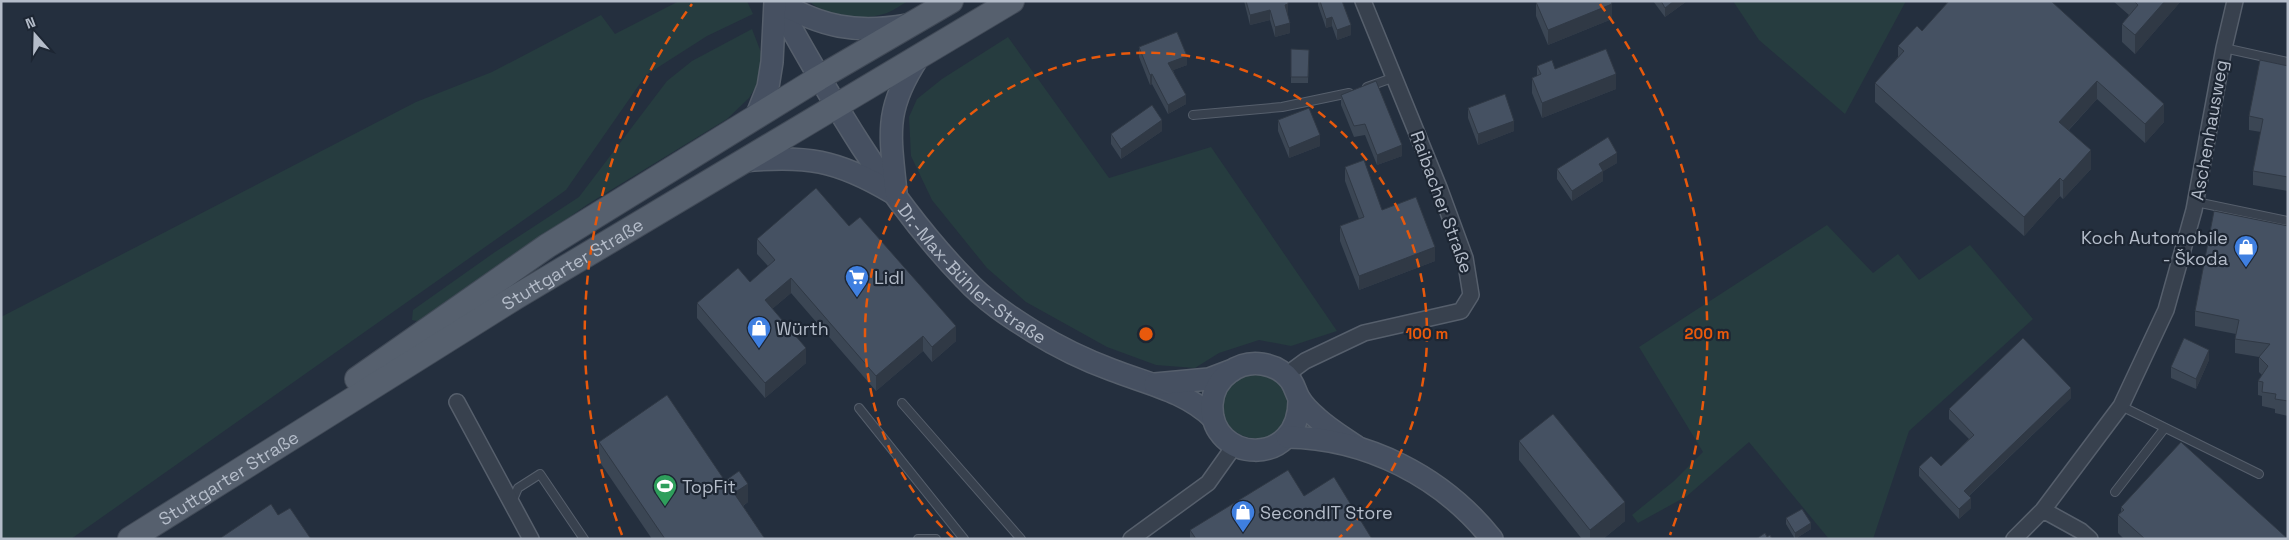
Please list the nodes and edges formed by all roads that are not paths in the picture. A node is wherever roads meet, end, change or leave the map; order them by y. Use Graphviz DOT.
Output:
graph roads {
  1 [pos="951,1"];
  2 [pos="1012,1"];
  3 [pos="1363,1"];
  4 [pos="2235,1"];
  5 [pos="778,5"];
  6 [pos="910,25"];
  7 [pos="2224,48"];
  8 [pos="918,58"];
  9 [pos="2288,62"];
  10 [pos="815,70"];
  11 [pos="1395,77"];
  12 [pos="836,106"];
  13 [pos="1193,115"];
  14 [pos="756,117"];
  15 [pos="744,161"];
  16 [pos="896,194"];
  17 [pos="2196,202"];
  18 [pos="2288,221"];
  19 [pos="1231,371"];
  20 [pos="1286,375"];
  21 [pos="1155,384"];
  22 [pos="1299,398"];
  23 [pos="457,402"];
  24 [pos="902,403"];
  25 [pos="2121,406"];
  26 [pos="859,408"];
  27 [pos="1213,418"];
  28 [pos="2164,429"];
  29 [pos="1288,437"];
  30 [pos="1235,445"];
  31 [pos="1357,447"];
  32 [pos="2259,474"];
  33 [pos="2115,492"];
  34 [pos="511,504"];
  35 [pos="2043,510"];
  36 [pos="134,536"];
  37 [pos="531,539"];
  38 [pos="584,539"];
  39 [pos="918,539"];
  40 [pos="936,539"];
  41 [pos="964,539"];
  42 [pos="1021,539"];
  43 [pos="1131,539"];
  44 [pos="1492,539"];
  45 [pos="2014,539"];
  46 [pos="2090,539"];
  1 -- 6 [label="main road, Stuttgarter Straße"];
  2 -- 8 [label="main road, Stuttgarter Straße"];
  3 -- 11 [label="street, Raibacher Straße"];
  4 -- 7 [label="street, Aschenhausweg"];
  5 -- 6 [label="street"];
  5 -- 10 [label="street, Dr.-Max-Bühler-Straße"];
  5 -- 14 [label="street"];
  6 -- 10 [label="main road, Stuttgarter Straße"];
  7 -- 9 [label="lane"];
  7 -- 17 [label="street, Aschenhausweg"];
  8 -- 12 [label="main road, Stuttgarter Straße"];
  8 -- 16 [label="street"];
  10 -- 12 [label="street, Dr.-Max-Bühler-Straße"];
  10 -- 14 [label="main road, Stuttgarter Straße"];
  11 -- 13 [label="lane"];
  11 -- 20 [label="street, Raibacher Straße"];
  12 -- 15 [label="main road, Stuttgarter Straße"];
  12 -- 16 [label="street, Dr.-Max-Bühler-Straße"];
  14 -- 36 [label="main road, Stuttgarter Straße"];
  15 -- 16 [label="street"];
  15 -- 36 [label="main road, Stuttgarter Straße"];
  16 -- 21 [label="street, Dr.-Max-Bühler-Straße"];
  17 -- 18 [label="lane"];
  17 -- 25 [label="street, Aschenhausweg"];
  19 -- 20 [label="street"];
  19 -- 21 [label="street, Dr.-Max-Bühler-Straße"];
  19 -- 27 [label="street"];
  20 -- 22 [label="street"];
  21 -- 27 [label="street, Dr.-Max-Bühler-Straße"];
  22 -- 29 [label="street"];
  22 -- 31 [label="street"];
  23 -- 34 [label="street"];
  24 -- 42 [label="lane"];
  25 -- 28 [label="lane"];
  25 -- 35 [label="street, Aschenhausweg"];
  26 -- 41 [label="lane"];
  27 -- 30 [label="street"];
  28 -- 32 [label="lane"];
  28 -- 33 [label="lane"];
  29 -- 30 [label="street"];
  29 -- 31 [label="street"];
  30 -- 43 [label="street"];
  31 -- 44 [label="street"];
  34 -- 37 [label="street"];
  34 -- 38 [label="lane"];
  35 -- 45 [label="street, Aschenhausweg"];
  35 -- 46 [label="street"];
  39 -- 40 [label="lane"];
}
